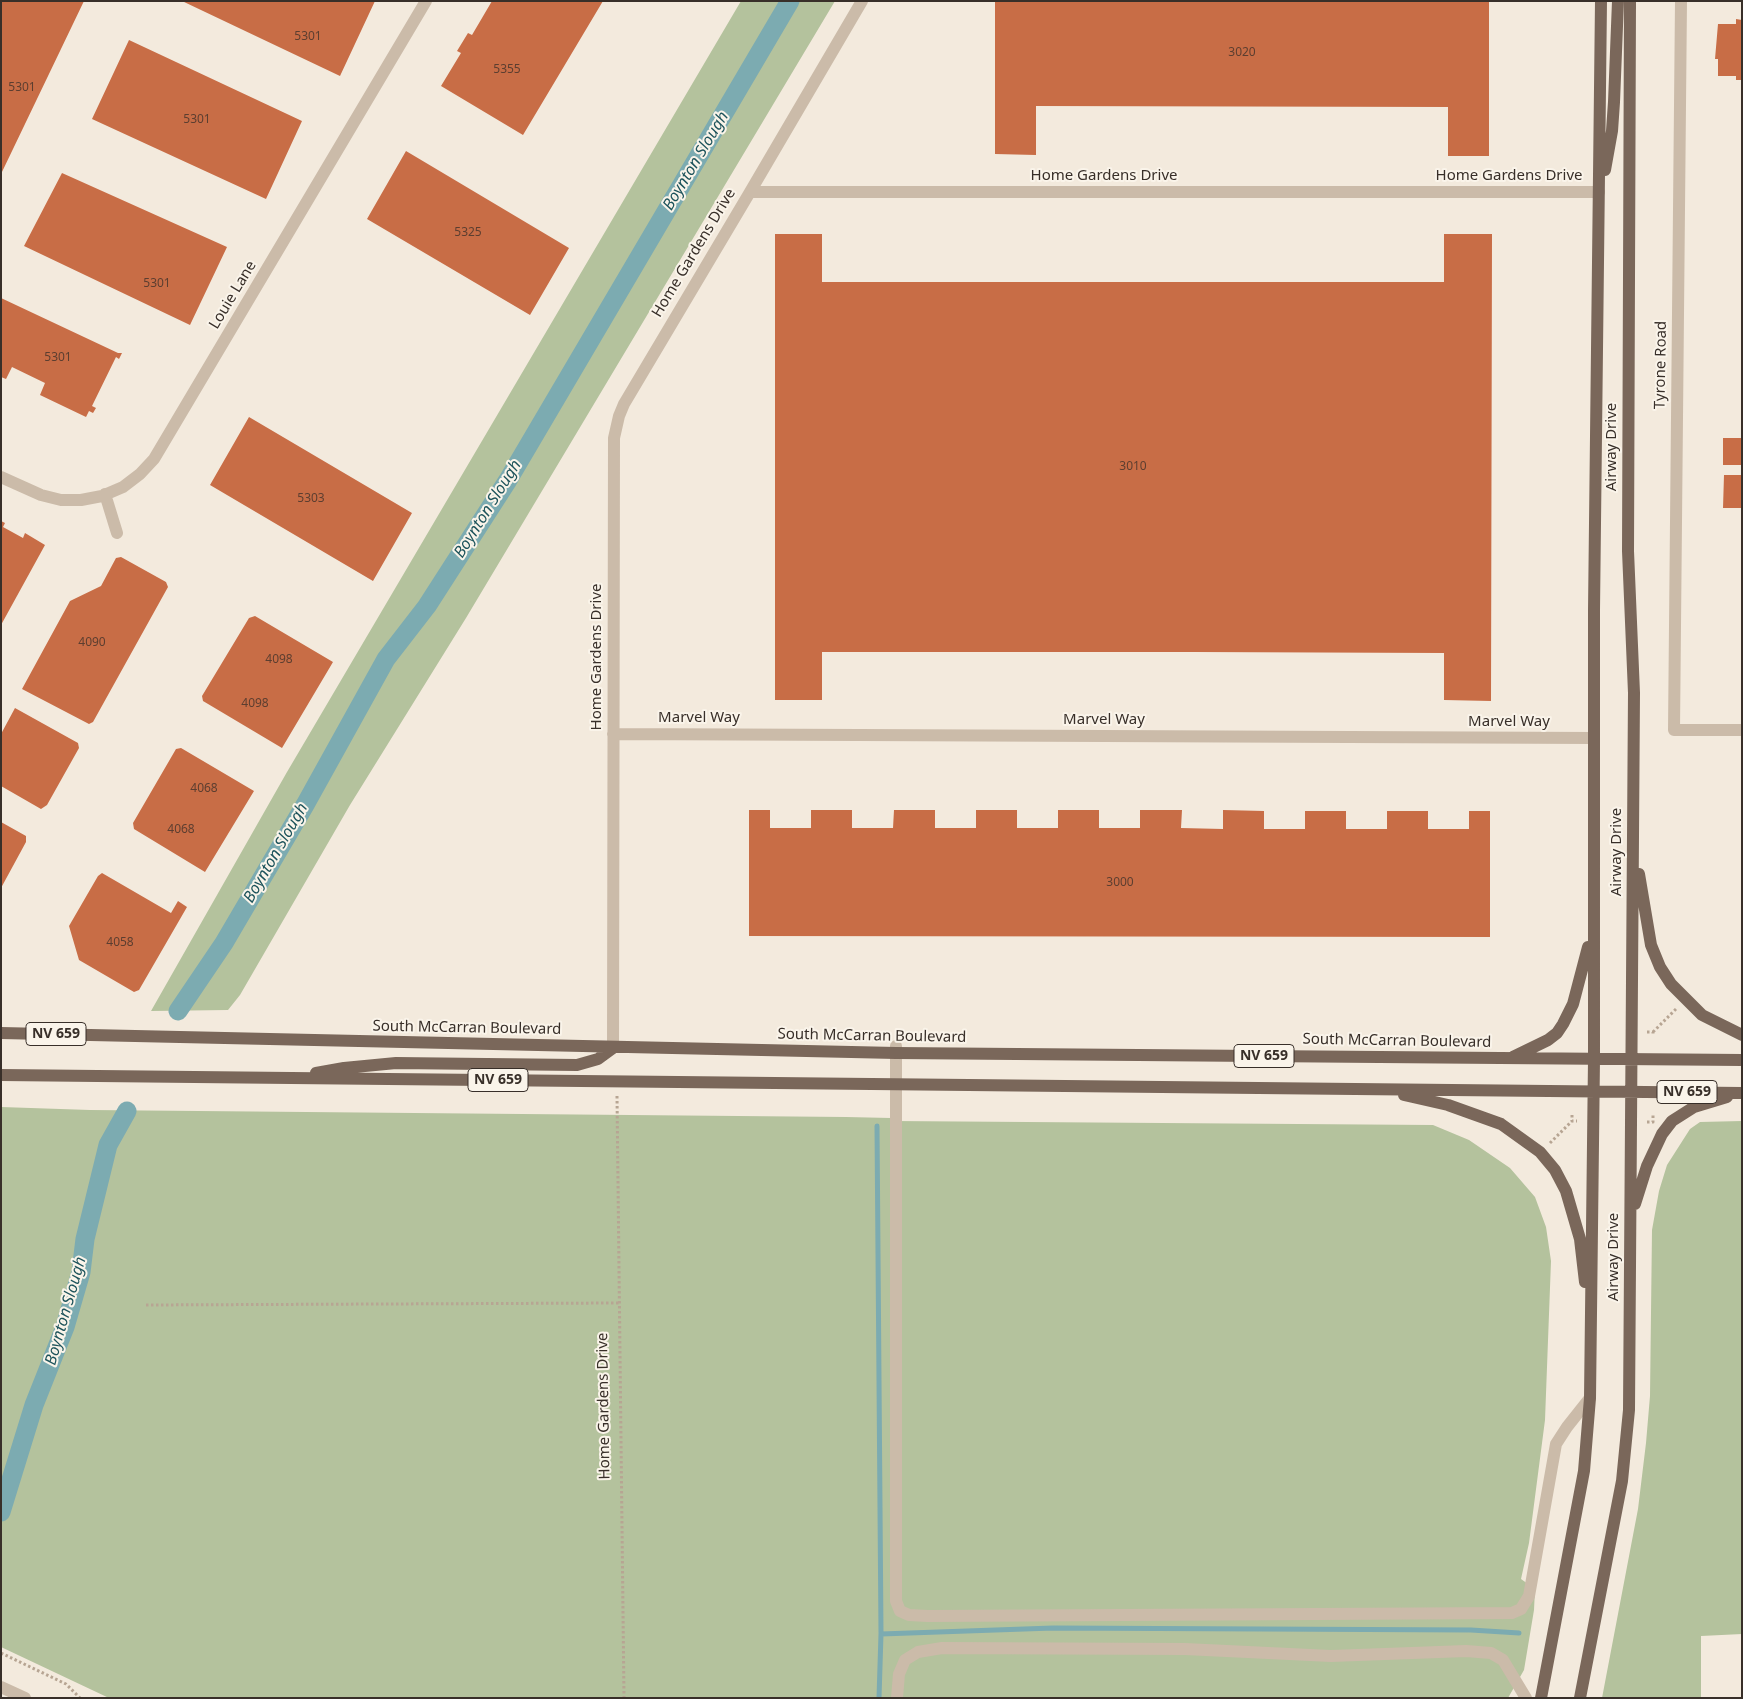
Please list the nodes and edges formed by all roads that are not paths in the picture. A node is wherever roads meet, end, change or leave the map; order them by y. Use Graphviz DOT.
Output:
graph roads {
  1 [pos="426,1"];
  2 [pos="862,1"];
  3 [pos="1601,1"];
  4 [pos="1618,1"];
  5 [pos="1630,1"];
  6 [pos="1681,1"];
  7 [pos="750,192"];
  8 [pos="1600,192"];
  9 [pos="1,478"];
  10 [pos="105,494"];
  11 [pos="117,533"];
  12 [pos="1742,730"];
  13 [pos="613,734"];
  14 [pos="1594,738"];
  15 [pos="1633,837"];
  16 [pos="1594,925"];
  17 [pos="1,1033"];
  18 [pos="1742,1035"];
  19 [pos="613,1048"];
  20 [pos="896,1049"];
  21 [pos="1510,1059"];
  22 [pos="1594,1059"];
  23 [pos="1632,1060"];
  24 [pos="1742,1060"];
  25 [pos="1,1075"];
  26 [pos="294,1078"];
  27 [pos="896,1083"];
  28 [pos="1377,1090"];
  29 [pos="1594,1091"];
  30 [pos="1631,1092"];
  31 [pos="1742,1093"];
  32 [pos="1631,1221"];
  33 [pos="1591,1325"];
  34 [pos="1590,1398"];
  35 [pos="1,1687"];
  36 [pos="25,1698"];
  37 [pos="897,1698"];
  38 [pos="1526,1698"];
  39 [pos="1541,1698"];
  40 [pos="1580,1698"];
  1 -- 10 [label="street, Louie Lane"];
  2 -- 7 [label="street"];
  3 -- 8 [label="main road, Airway Drive"];
  4 -- 8 [label="main road"];
  5 -- 15 [label="main road, Airway Drive"];
  6 -- 12 [label="street, Tyrone Road"];
  7 -- 8 [label="street, Home Gardens Drive"];
  7 -- 13 [label="street, Home Gardens Drive"];
  8 -- 14 [label="main road, Airway Drive"];
  9 -- 10 [label="street, Louie Lane"];
  10 -- 11 [label="street"];
  13 -- 14 [label="street, Marvel Way"];
  13 -- 19 [label="street, Home Gardens Drive"];
  14 -- 16 [label="main road, Airway Drive"];
  15 -- 18 [label="main road"];
  15 -- 23 [label="main road, Airway Drive"];
  16 -- 21 [label="main road"];
  16 -- 22 [label="main road, Airway Drive"];
  17 -- 19 [label="main road, South McCarran Boulevard / NV 659"];
  19 -- 20 [label="main road, South McCarran Boulevard / NV 659"];
  19 -- 26 [label="main road"];
  20 -- 21 [label="main road, South McCarran Boulevard / NV 659"];
  20 -- 27 [label="street"];
  21 -- 22 [label="main road, South McCarran Boulevard / NV 659"];
  22 -- 23 [label="main road, South McCarran Boulevard / NV 659"];
  22 -- 29 [label="main road, Airway Drive"];
  23 -- 24 [label="main road, South McCarran Boulevard / NV 659"];
  23 -- 30 [label="main road, Airway Drive"];
  25 -- 26 [label="main road, NV 659"];
  26 -- 27 [label="main road, NV 659"];
  27 -- 28 [label="main road, NV 659"];
  27 -- 34 [label="street"];
  28 -- 29 [label="main road, NV 659"];
  28 -- 33 [label="main road"];
  29 -- 30 [label="main road, NV 659"];
  29 -- 33 [label="main road, Airway Drive"];
  30 -- 31 [label="main road, NV 659"];
  30 -- 32 [label="main road, Airway Drive"];
  31 -- 32 [label="main road"];
  32 -- 40 [label="main road, Airway Drive"];
  33 -- 34 [label="main road, Airway Drive"];
  34 -- 39 [label="main road, Airway Drive"];
  35 -- 36 [label="street"];
  37 -- 38 [label="street"];
}
